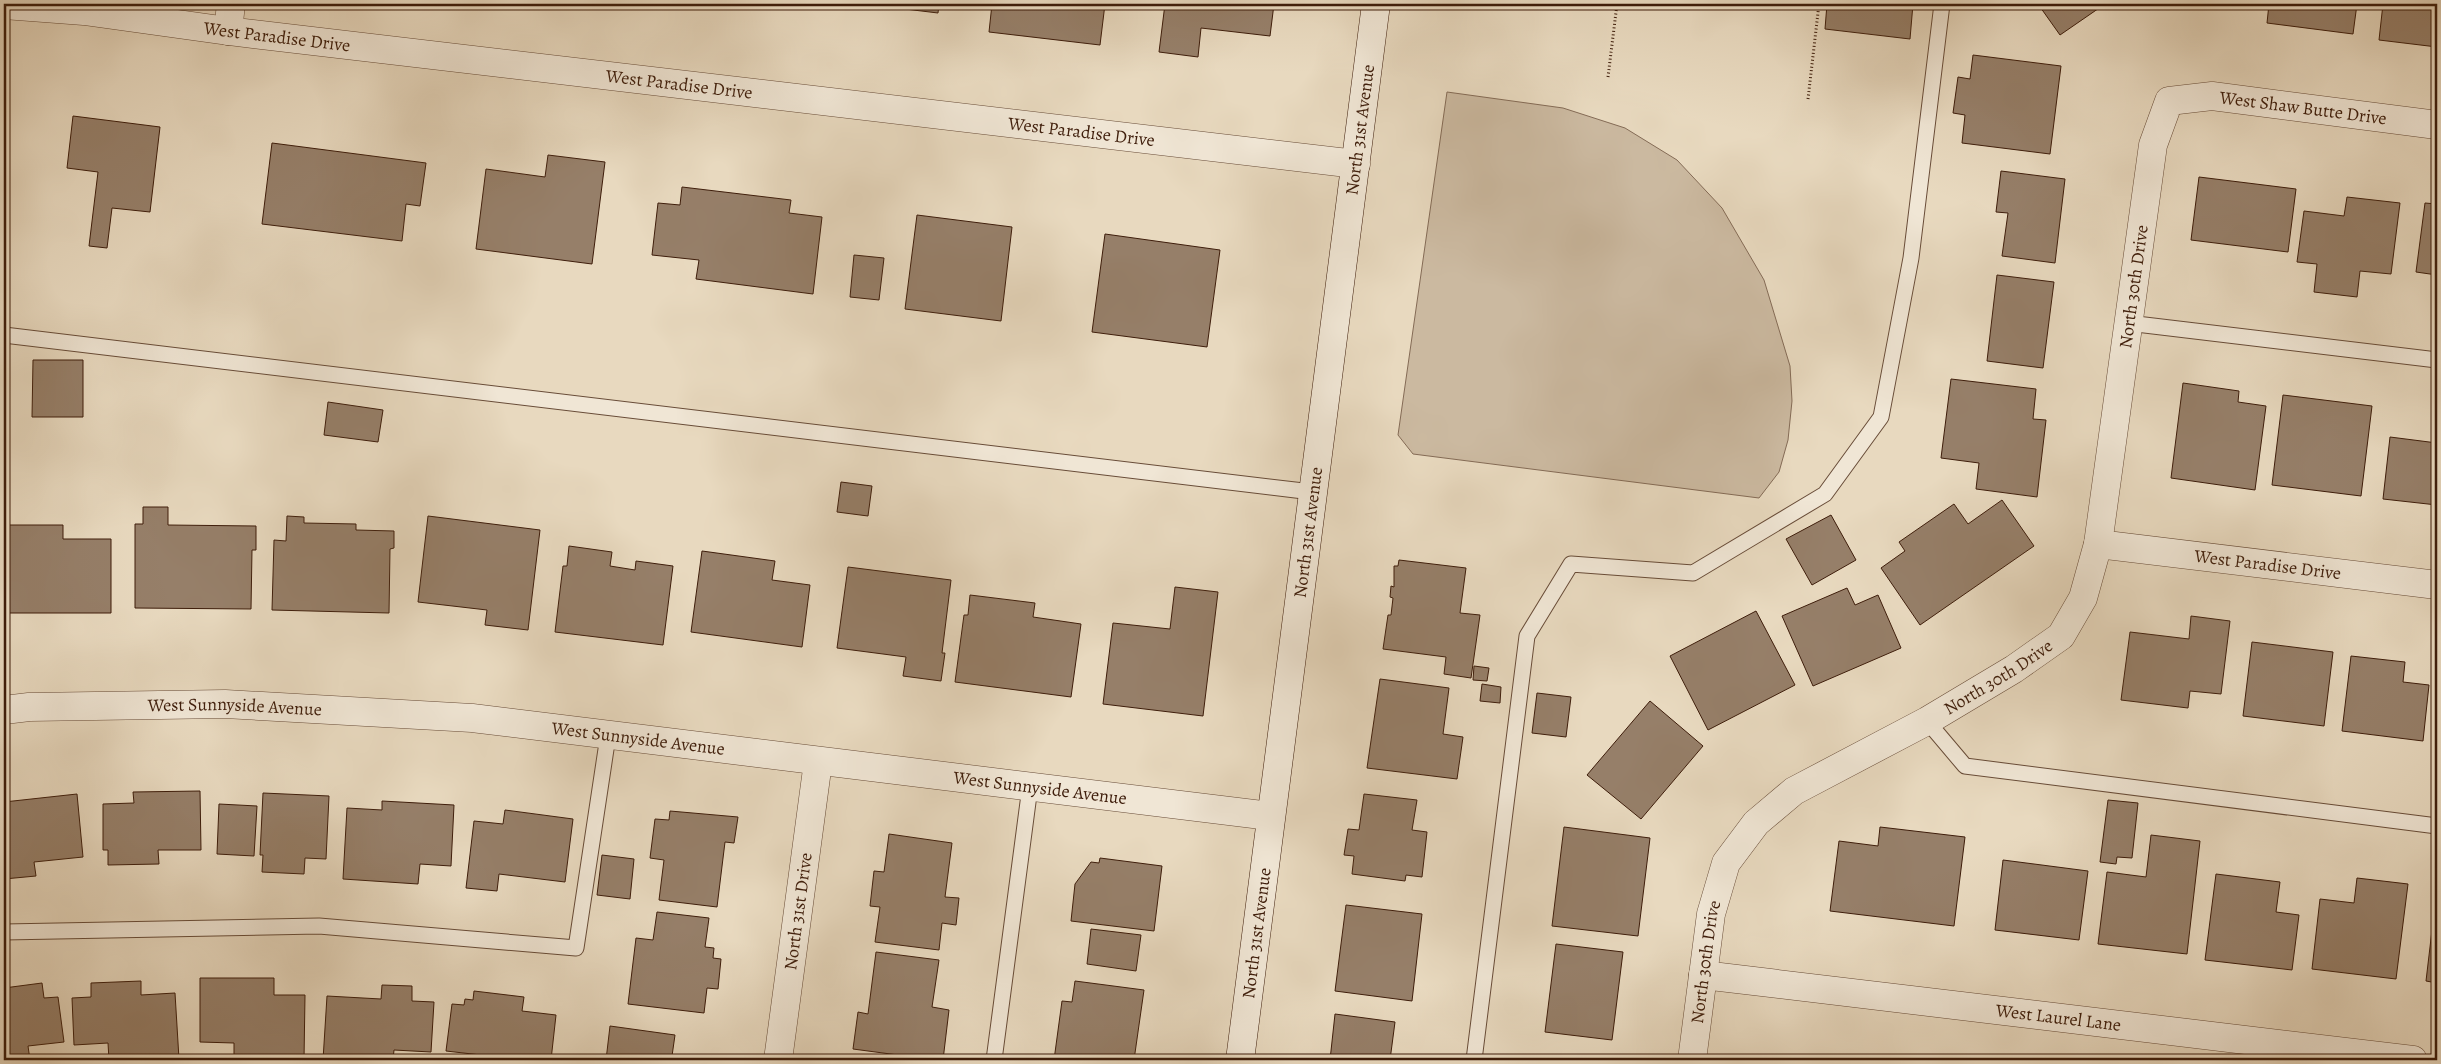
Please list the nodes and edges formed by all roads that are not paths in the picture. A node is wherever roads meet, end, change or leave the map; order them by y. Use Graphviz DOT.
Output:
graph roads {
  1 [pos="231,4"];
  2 [pos="1376,4"];
  3 [pos="1942,4"];
  4 [pos="4,5"];
  5 [pos="228,31"];
  6 [pos="2169,101"];
  7 [pos="2437,124"];
  8 [pos="1356,164"];
  9 [pos="2128,323"];
  10 [pos="4,335"];
  11 [pos="2437,360"];
  12 [pos="1312,492"];
  13 [pos="2098,544"];
  14 [pos="2437,585"];
  15 [pos="4,710"];
  16 [pos="1927,722"];
  17 [pos="608,736"];
  18 [pos="818,762"];
  19 [pos="1030,787"];
  20 [pos="1270,816"];
  21 [pos="2437,826"];
  22 [pos="4,932"];
  23 [pos="1703,974"];
  24 [pos="778,1060"];
  25 [pos="994,1060"];
  26 [pos="1240,1060"];
  27 [pos="1474,1060"];
  28 [pos="1692,1060"];
  29 [pos="2413,1060"];
  1 -- 5 [label="street"];
  2 -- 8 [label="street, North 31st Avenue"];
  3 -- 27 [label="lane"];
  4 -- 5 [label="street, West Paradise Drive"];
  5 -- 8 [label="street, West Paradise Drive"];
  6 -- 7 [label="street, West Shaw Butte Drive"];
  6 -- 9 [label="street, North 30th Drive"];
  8 -- 12 [label="street, North 31st Avenue"];
  9 -- 11 [label="lane"];
  9 -- 13 [label="street, North 30th Drive"];
  10 -- 12 [label="lane"];
  12 -- 20 [label="street, North 31st Avenue"];
  13 -- 14 [label="street, West Paradise Drive"];
  13 -- 16 [label="street, North 30th Drive"];
  15 -- 17 [label="street, West Sunnyside Avenue"];
  16 -- 21 [label="lane"];
  16 -- 23 [label="street, North 30th Drive"];
  17 -- 18 [label="street, West Sunnyside Avenue"];
  17 -- 22 [label="lane"];
  18 -- 19 [label="street, West Sunnyside Avenue"];
  18 -- 24 [label="street, North 31st Drive"];
  19 -- 20 [label="street, West Sunnyside Avenue"];
  19 -- 25 [label="lane"];
  20 -- 26 [label="street, North 31st Avenue"];
  23 -- 28 [label="street, North 30th Drive"];
  23 -- 29 [label="street, West Laurel Lane"];
}
